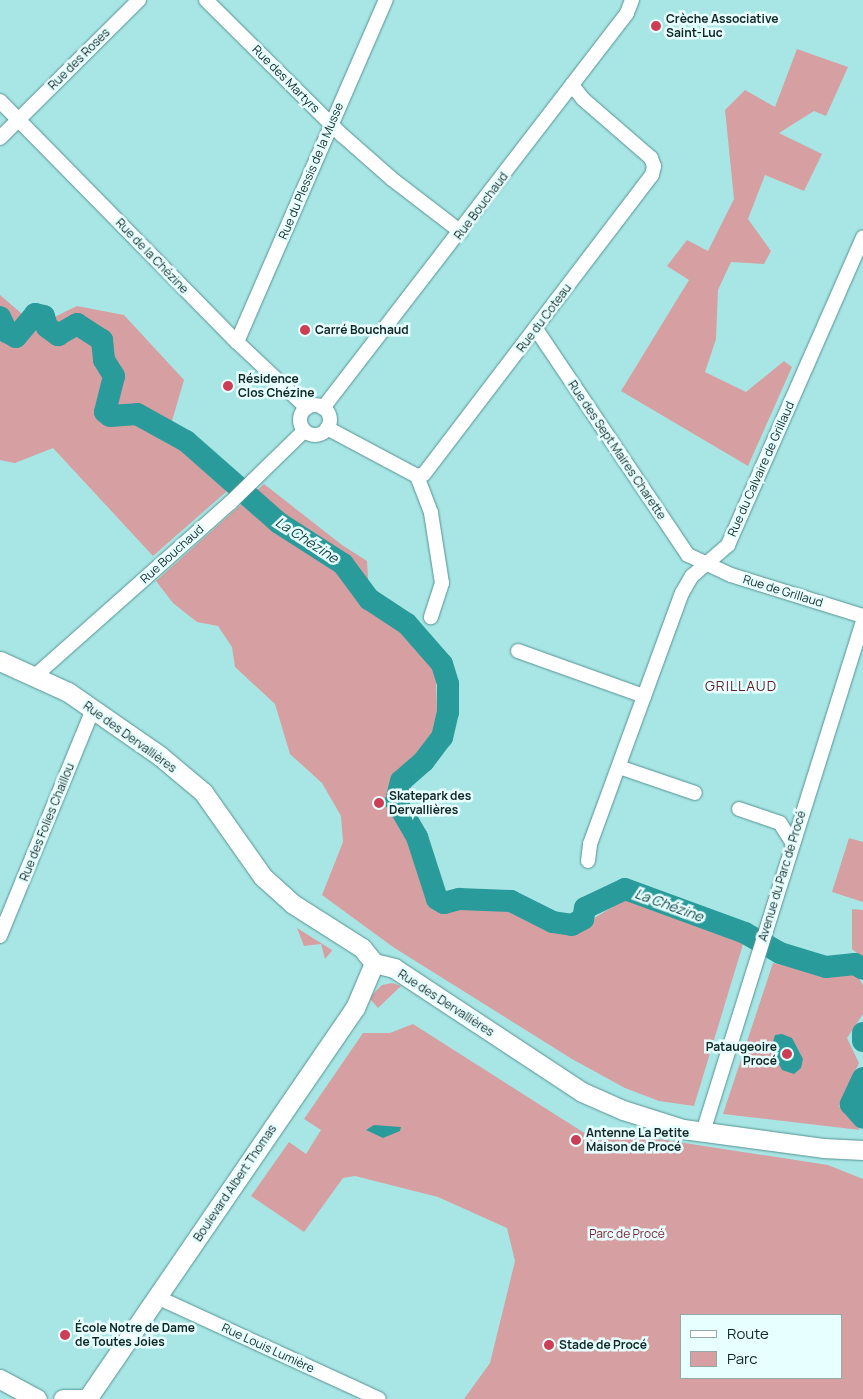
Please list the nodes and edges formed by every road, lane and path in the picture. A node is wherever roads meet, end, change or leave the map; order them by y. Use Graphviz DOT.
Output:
graph roads {
  1 [pos="139,0"];
  2 [pos="206,0"];
  3 [pos="386,0"];
  4 [pos="630,1"];
  5 [pos="572,85"];
  6 [pos="0,102"];
  7 [pos="19,119"];
  8 [pos="332,125"];
  9 [pos="0,138"];
  10 [pos="461,232"];
  11 [pos="863,237"];
  12 [pos="536,329"];
  13 [pos="236,342"];
  14 [pos="307,408"];
  15 [pos="324,408"];
  16 [pos="327,428"];
  17 [pos="304,430"];
  18 [pos="418,476"];
  19 [pos="705,564"];
  20 [pos="431,616"];
  21 [pos="863,616"];
  22 [pos="863,621"];
  23 [pos="518,650"];
  24 [pos="0,661"];
  25 [pos="36,675"];
  26 [pos="644,696"];
  27 [pos="93,709"];
  28 [pos="619,768"];
  29 [pos="695,794"];
  30 [pos="739,809"];
  31 [pos="792,842"];
  32 [pos="588,861"];
  33 [pos="0,936"];
  34 [pos="374,963"];
  35 [pos="703,1132"];
  36 [pos="863,1150"];
  37 [pos="157,1297"];
  38 [pos="0,1379"];
  39 [pos="37,1399"];
  40 [pos="63,1399"];
  41 [pos="81,1399"];
  42 [pos="87,1399"];
  43 [pos="379,1399"];
  1 -- 7 [label="street, Rue des Roses"];
  2 -- 8 [label="street, Rue des Martyrs"];
  3 -- 8 [label="street, Rue du Plessis de la Musse"];
  4 -- 5 [label="street, Rue Bouchaud"];
  5 -- 10 [label="street, Rue Bouchaud"];
  5 -- 12 [label="street, Rue du Coteau"];
  6 -- 7 [label="street, Rue de la Chézine"];
  7 -- 9 [label="street, Rue des Roses"];
  7 -- 13 [label="street, Rue de la Chézine"];
  8 -- 10 [label="street, Rue des Martyrs"];
  8 -- 13 [label="street, Rue du Plessis de la Musse"];
  10 -- 15 [label="street, Rue Bouchaud"];
  11 -- 19 [label="street, Rue du Calvaire de Grillaud"];
  12 -- 18 [label="street, Rue du Coteau"];
  12 -- 19 [label="street, Rue des Sept Maires Charette"];
  13 -- 14 [label="street, Rue de la Chézine"];
  14 -- 15 [label="street"];
  14 -- 17 [label="street"];
  15 -- 16 [label="street"];
  16 -- 17 [label="street"];
  16 -- 18 [label="street"];
  17 -- 25 [label="street, Rue Bouchaud"];
  18 -- 20 [label="street"];
  19 -- 21 [label="street, Rue de Grillaud"];
  19 -- 26 [label="street, Rue du Calvaire de Grillaud"];
  22 -- 31 [label="street, Avenue du Parc de Procé"];
  23 -- 26 [label="street"];
  24 -- 25 [label="main road, Rue des Dervallières"];
  25 -- 27 [label="main road, Rue des Dervallières"];
  26 -- 28 [label="street, Rue du Calvaire de Grillaud"];
  27 -- 33 [label="street, Rue des Folies Chaillou"];
  27 -- 34 [label="main road, Rue des Dervallières"];
  28 -- 29 [label="street"];
  28 -- 32 [label="street, Rue du Calvaire de Grillaud"];
  30 -- 31 [label="street"];
  31 -- 35 [label="street, Avenue du Parc de Procé"];
  34 -- 35 [label="main road, Rue des Dervallières"];
  34 -- 37 [label="main road, Boulevard Albert Thomas"];
  35 -- 36 [label="main road, Rue des Dervallières"];
  37 -- 42 [label="main road, Boulevard Albert Thomas"];
  37 -- 43 [label="street, Rue Louis Lumière"];
  38 -- 39 [label="main road"];
  40 -- 41 [label="main road"];
}
